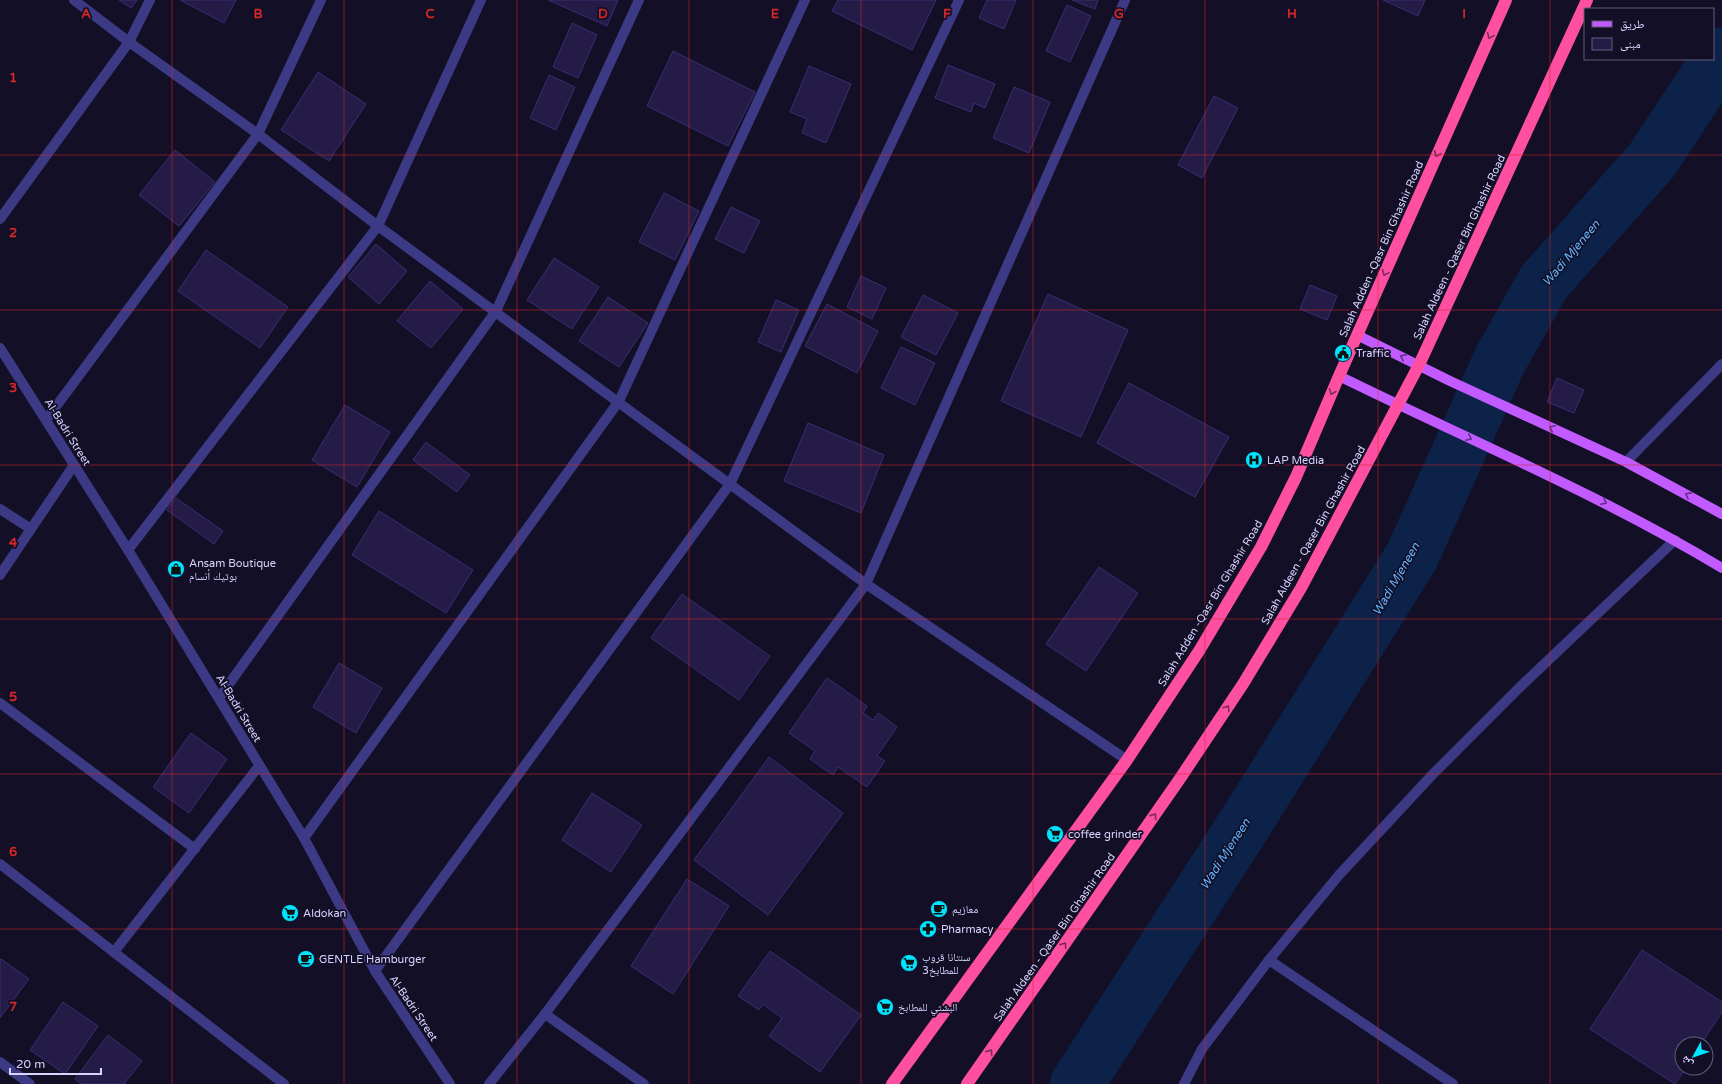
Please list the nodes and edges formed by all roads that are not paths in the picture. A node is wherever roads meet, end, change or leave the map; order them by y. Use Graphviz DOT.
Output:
graph roads {
  1 [pos="74,0"];
  2 [pos="150,0"];
  3 [pos="321,0"];
  4 [pos="481,0"];
  5 [pos="639,0"];
  6 [pos="805,0"];
  7 [pos="959,0"];
  8 [pos="1125,0"];
  9 [pos="1506,0"];
  10 [pos="1587,0"];
  11 [pos="129,42"];
  12 [pos="258,134"];
  13 [pos="0,219"];
  14 [pos="378,226"];
  15 [pos="496,311"];
  16 [pos="1357,335"];
  17 [pos="0,348"];
  18 [pos="1722,364"];
  19 [pos="1419,365"];
  20 [pos="1339,376"];
  21 [pos="619,401"];
  22 [pos="1398,405"];
  23 [pos="46,420"];
  24 [pos="1626,462"];
  25 [pos="74,465"];
  26 [pos="730,484"];
  27 [pos="0,508"];
  28 [pos="1722,514"];
  29 [pos="32,528"];
  30 [pos="1675,540"];
  31 [pos="128,550"];
  32 [pos="1722,568"];
  33 [pos="0,575"];
  34 [pos="866,584"];
  35 [pos="219,698"];
  36 [pos="0,703"];
  37 [pos="1127,760"];
  38 [pos="259,766"];
  39 [pos="304,838"];
  40 [pos="195,849"];
  41 [pos="0,864"];
  42 [pos="114,952"];
  43 [pos="1269,960"];
  44 [pos="375,971"];
  45 [pos="545,1014"];
  46 [pos="0,1062"];
  47 [pos="30,1084"];
  48 [pos="284,1084"];
  49 [pos="450,1084"];
  50 [pos="489,1084"];
  51 [pos="644,1084"];
  52 [pos="892,1084"];
  53 [pos="967,1084"];
  54 [pos="1184,1084"];
  55 [pos="1453,1084"];
  1 -- 11 [label="street"];
  2 -- 11 [label="street"];
  3 -- 12 [label="street"];
  4 -- 14 [label="street"];
  5 -- 15 [label="street"];
  6 -- 21 [label="street"];
  7 -- 26 [label="street"];
  8 -- 34 [label="street"];
  9 -- 16 [label="highway, Salah Adden -Qasr Bin Ghashir Road, one-way"];
  10 -- 19 [label="highway, Salah Aldeen - Qaser Bin Ghashir Road"];
  11 -- 12 [label="street"];
  11 -- 13 [label="street"];
  12 -- 14 [label="street"];
  12 -- 23 [label="street"];
  14 -- 15 [label="street"];
  14 -- 31 [label="street"];
  15 -- 21 [label="street"];
  15 -- 35 [label="street"];
  19 -- 16 [label="main road, one-way"];
  16 -- 20 [label="highway, Salah Adden -Qasr Bin Ghashir Road"];
  17 -- 23 [label="street, Al-Badri Street"];
  18 -- 24 [label="street"];
  19 -- 22 [label="highway, Salah Aldeen - Qaser Bin Ghashir Road"];
  24 -- 19 [label="main road, one-way"];
  20 -- 22 [label="main road"];
  20 -- 37 [label="highway, Salah Adden -Qasr Bin Ghashir Road, one-way"];
  21 -- 26 [label="street"];
  21 -- 39 [label="street"];
  22 -- 30 [label="main road, one-way"];
  53 -- 22 [label="highway, Salah Aldeen - Qaser Bin Ghashir Road, one-way"];
  23 -- 25 [label="street, Al-Badri Street"];
  28 -- 24 [label="main road, one-way"];
  25 -- 29 [label="street"];
  25 -- 31 [label="street, Al-Badri Street"];
  26 -- 34 [label="street"];
  26 -- 44 [label="street"];
  27 -- 29 [label="street"];
  29 -- 33 [label="street"];
  30 -- 32 [label="main road"];
  30 -- 43 [label="street"];
  31 -- 35 [label="street, Al-Badri Street"];
  34 -- 37 [label="street"];
  34 -- 45 [label="street"];
  35 -- 38 [label="street, Al-Badri Street"];
  36 -- 40 [label="street"];
  37 -- 52 [label="highway, Salah Adden -Qasr Bin Ghashir Road"];
  38 -- 39 [label="street, Al-Badri Street"];
  38 -- 40 [label="street"];
  39 -- 44 [label="street, Al-Badri Street"];
  40 -- 42 [label="street"];
  41 -- 42 [label="street"];
  42 -- 48 [label="street"];
  43 -- 54 [label="street"];
  43 -- 55 [label="street"];
  44 -- 49 [label="street, Al-Badri Street"];
  45 -- 50 [label="street"];
  45 -- 51 [label="street"];
  46 -- 47 [label="street"];
}
